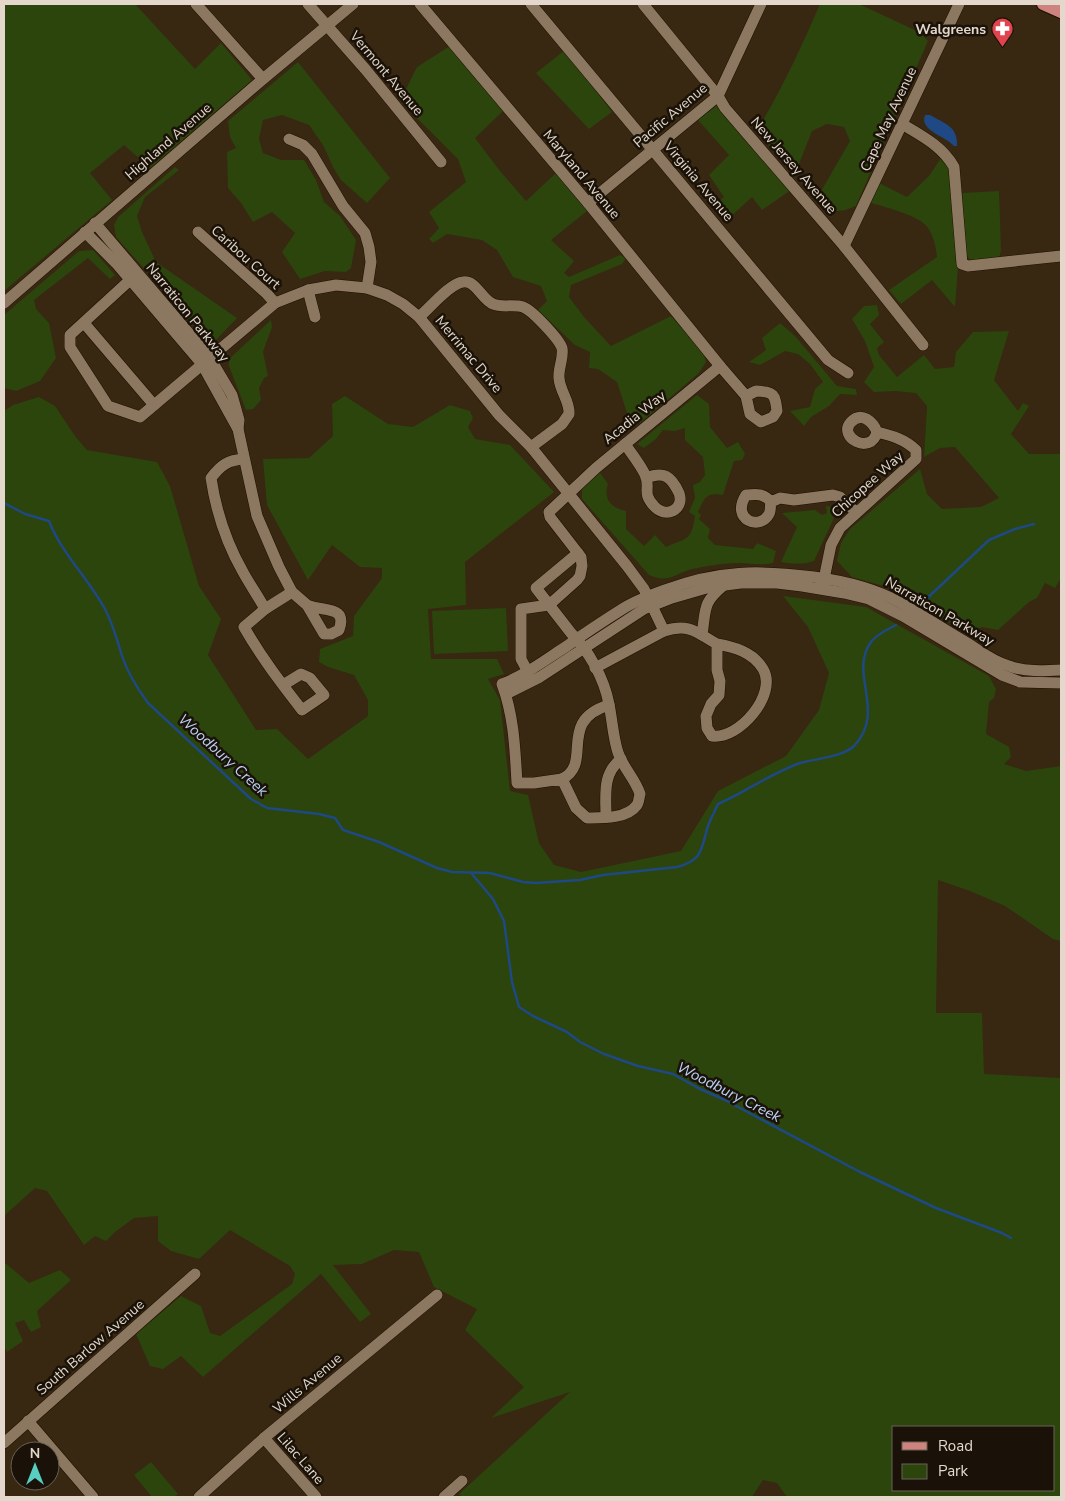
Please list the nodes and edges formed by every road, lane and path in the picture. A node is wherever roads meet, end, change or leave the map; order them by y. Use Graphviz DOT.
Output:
graph roads {
  1 [pos="196,4"];
  2 [pos="308,4"];
  3 [pos="353,4"];
  4 [pos="420,4"];
  5 [pos="531,4"];
  6 [pos="643,4"];
  7 [pos="761,4"];
  8 [pos="959,4"];
  9 [pos="1043,4"];
  10 [pos="654,9"];
  11 [pos="1061,12"];
  12 [pos="327,26"];
  13 [pos="263,79"];
  14 [pos="718,96"];
  15 [pos="902,124"];
  16 [pos="289,139"];
  17 [pos="653,148"];
  18 [pos="441,162"];
  19 [pos="588,203"];
  20 [pos="95,224"];
  21 [pos="85,232"];
  22 [pos="198,232"];
  23 [pos="844,246"];
  24 [pos="1061,256"];
  25 [pos="130,280"];
  26 [pos="367,288"];
  27 [pos="308,290"];
  28 [pos="4,302"];
  29 [pos="275,303"];
  30 [pos="315,317"];
  31 [pos="418,318"];
  32 [pos="84,322"];
  33 [pos="924,345"];
  34 [pos="206,361"];
  35 [pos="720,366"];
  36 [pos="848,373"];
  37 [pos="746,396"];
  38 [pos="154,405"];
  39 [pos="877,432"];
  40 [pos="626,444"];
  41 [pos="531,447"];
  42 [pos="244,459"];
  43 [pos="646,478"];
  44 [pos="568,493"];
  45 [pos="771,502"];
  46 [pos="856,512"];
  47 [pos="578,552"];
  48 [pos="824,584"];
  49 [pos="724,585"];
  50 [pos="292,592"];
  51 [pos="649,601"];
  52 [pos="307,605"];
  53 [pos="549,605"];
  54 [pos="265,608"];
  55 [pos="664,631"];
  56 [pos="702,635"];
  57 [pos="580,643"];
  58 [pos="716,644"];
  59 [pos="596,668"];
  60 [pos="1061,670"];
  61 [pos="528,672"];
  62 [pos="1061,683"];
  63 [pos="283,685"];
  64 [pos="504,689"];
  65 [pos="609,705"];
  66 [pos="621,759"];
  67 [pos="562,779"];
  68 [pos="606,817"];
  69 [pos="195,1274"];
  70 [pos="437,1295"];
  71 [pos="28,1421"];
  72 [pos="264,1438"];
  73 [pos="4,1443"];
  74 [pos="462,1481"];
  75 [pos="94,1497"];
  76 [pos="199,1497"];
  77 [pos="316,1497"];
  78 [pos="444,1497"];
  1 -- 13 [label="street"];
  2 -- 12 [label="street, Vermont Avenue"];
  3 -- 12 [label="street, Highland Avenue"];
  4 -- 19 [label="street, Maryland Avenue"];
  5 -- 17 [label="street, Virginia Avenue"];
  6 -- 10 [label="street, New Jersey Avenue"];
  7 -- 14 [label="street, Pacific Avenue"];
  8 -- 15 [label="street, Cape May Avenue"];
  9 -- 11 [label="main road"];
  10 -- 14 [label="street, New Jersey Avenue"];
  12 -- 13 [label="street, Highland Avenue"];
  12 -- 18 [label="street, Vermont Avenue"];
  13 -- 20 [label="street, Highland Avenue"];
  14 -- 17 [label="street, Pacific Avenue"];
  14 -- 23 [label="street, New Jersey Avenue"];
  15 -- 23 [label="street, Cape May Avenue"];
  15 -- 24 [label="street"];
  16 -- 26 [label="street"];
  17 -- 19 [label="street, Pacific Avenue"];
  17 -- 36 [label="street, Virginia Avenue"];
  19 -- 35 [label="street, Maryland Avenue"];
  20 -- 21 [label="street, Highland Avenue"];
  20 -- 34 [label="street, Narraticon Parkway"];
  21 -- 25 [label="street, Narraticon Parkway"];
  21 -- 28 [label="street, Highland Avenue"];
  22 -- 29 [label="street, Caribou Court"];
  23 -- 33 [label="street, New Jersey Avenue"];
  25 -- 32 [label="street"];
  25 -- 34 [label="street, Narraticon Parkway"];
  26 -- 27 [label="street, Merrimac Drive"];
  26 -- 31 [label="street, Merrimac Drive"];
  27 -- 29 [label="street, Merrimac Drive"];
  27 -- 30 [label="street"];
  29 -- 34 [label="street, Merrimac Drive"];
  31 -- 41 [label="street, Merrimac Drive"];
  31 -- 41 [label="street"];
  32 -- 38 [label="street"];
  32 -- 38 [label="street, Merrimac Drive"];
  34 -- 38 [label="street, Merrimac Drive"];
  34 -- 42 [label="street, Narraticon Parkway"];
  35 -- 37 [label="street, Maryland Avenue"];
  35 -- 40 [label="street, Acadia Way"];
  39 -- 46 [label="street, Chicopee Way"];
  40 -- 43 [label="street"];
  40 -- 44 [label="street, Acadia Way"];
  41 -- 44 [label="street, Merrimac Drive"];
  42 -- 50 [label="street, Narraticon Parkway"];
  42 -- 54 [label="street"];
  44 -- 47 [label="street, Acadia Way"];
  44 -- 51 [label="street, Merrimac Drive"];
  45 -- 46 [label="street"];
  46 -- 48 [label="street, Chicopee Way"];
  47 -- 53 [label="street"];
  47 -- 53 [label="street"];
  48 -- 49 [label="street, Narraticon Parkway"];
  48 -- 51 [label="street, Narraticon Parkway"];
  48 -- 60 [label="street, Narraticon Parkway"];
  48 -- 62 [label="street, Narraticon Parkway"];
  49 -- 51 [label="street, Narraticon Parkway"];
  49 -- 56 [label="street"];
  50 -- 52 [label="street, Narraticon Parkway"];
  50 -- 54 [label="street"];
  51 -- 55 [label="street, Merrimac Drive"];
  51 -- 57 [label="street, Narraticon Parkway"];
  53 -- 57 [label="street"];
  53 -- 61 [label="street"];
  54 -- 63 [label="street"];
  55 -- 56 [label="street"];
  55 -- 59 [label="street"];
  56 -- 58 [label="street"];
  57 -- 59 [label="street"];
  57 -- 61 [label="street, Narraticon Parkway"];
  57 -- 64 [label="street, Narraticon Parkway"];
  58 -- 58 [label="street"];
  59 -- 65 [label="street"];
  61 -- 64 [label="street, Narraticon Parkway"];
  64 -- 67 [label="street"];
  65 -- 66 [label="street"];
  65 -- 67 [label="street"];
  66 -- 68 [label="street"];
  66 -- 68 [label="street"];
  67 -- 68 [label="street"];
  69 -- 71 [label="street, South Barlow Avenue"];
  70 -- 72 [label="street, Wills Avenue"];
  71 -- 73 [label="street, South Barlow Avenue"];
  71 -- 75 [label="street"];
  72 -- 76 [label="street, Wills Avenue"];
  72 -- 77 [label="street, Lilac Lane"];
  74 -- 78 [label="street"];
}
